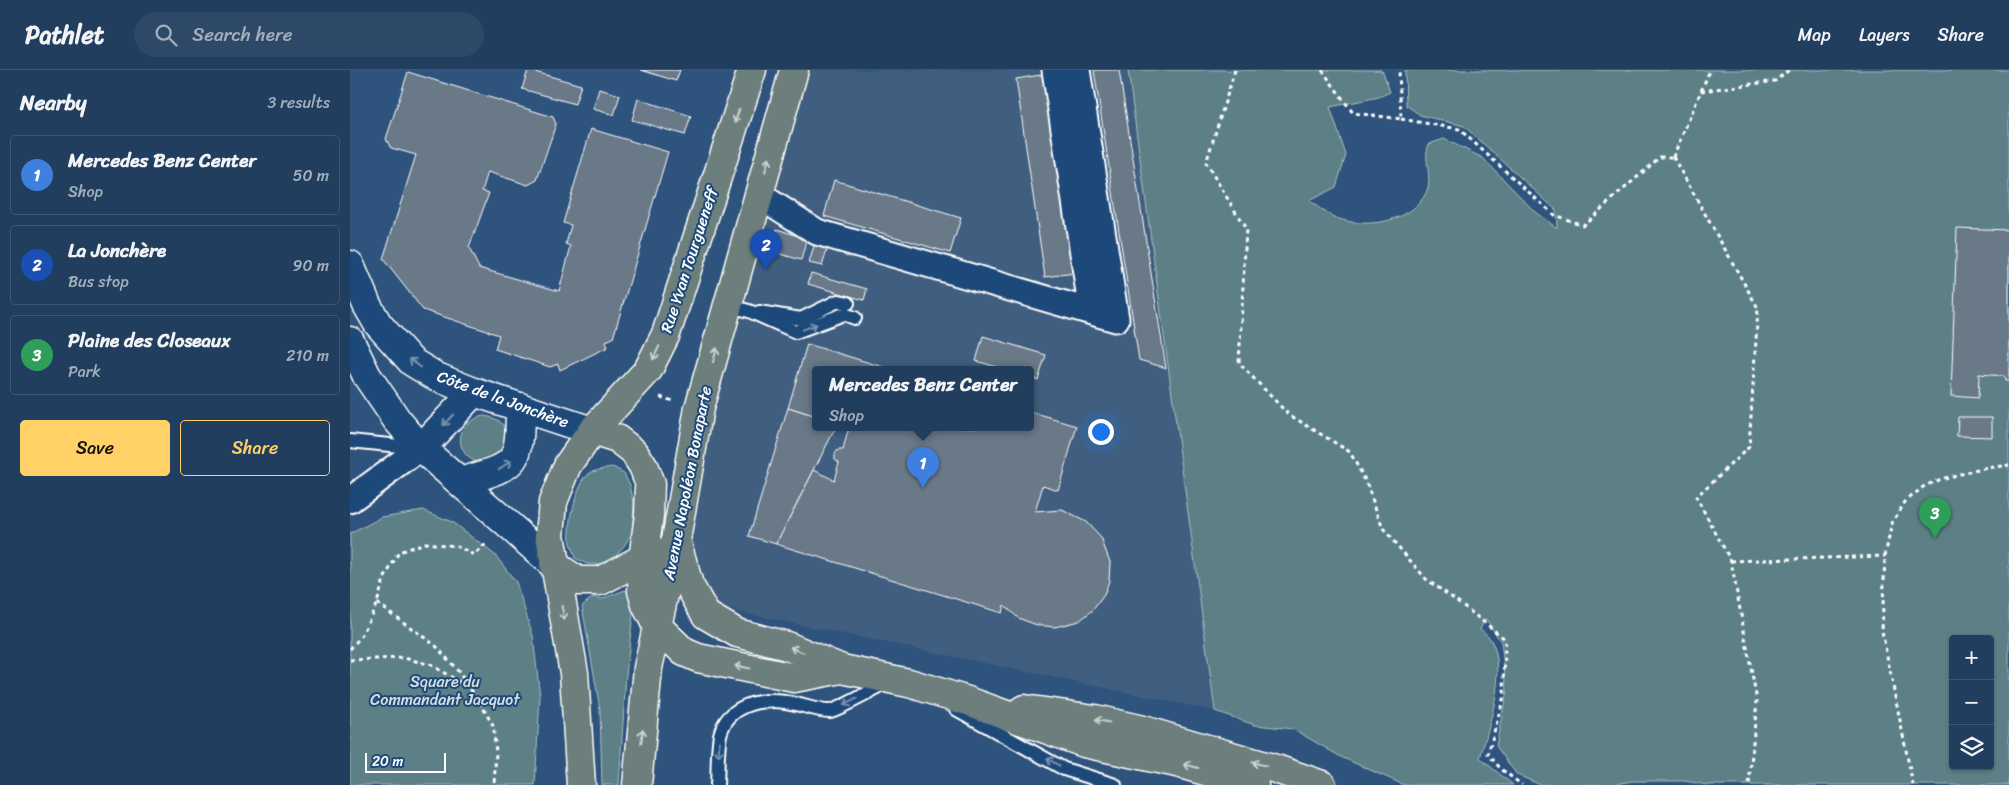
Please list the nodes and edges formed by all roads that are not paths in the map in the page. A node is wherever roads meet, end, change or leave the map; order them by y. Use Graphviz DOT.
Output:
graph roads {
  1 [pos="752,70"];
  2 [pos="794,70"];
  3 [pos="1055,70"];
  4 [pos="1078,70"];
  5 [pos="759,195"];
  6 [pos="350,265"];
  7 [pos="848,303"];
  8 [pos="739,308"];
  9 [pos="1092,312"];
  10 [pos="855,318"];
  11 [pos="350,341"];
  12 [pos="474,392"];
  13 [pos="520,407"];
  14 [pos="592,431"];
  15 [pos="350,441"];
  16 [pos="421,448"];
  17 [pos="460,482"];
  18 [pos="350,500"];
  19 [pos="676,540"];
  20 [pos="643,559"];
  21 [pos="554,565"];
  22 [pos="658,626"];
  23 [pos="842,669"];
  24 [pos="901,681"];
  25 [pos="968,701"];
  26 [pos="581,785"];
  27 [pos="637,785"];
  28 [pos="717,785"];
  29 [pos="1115,785"];
  30 [pos="1254,785"];
  31 [pos="1322,785"];
  1 -- 14 [label="main road, Rue Yvan Tourgueneff, one-way"];
  5 -- 2 [label="main road, Avenue Napoléon Bonaparte, one-way"];
  3 -- 9 [label="street"];
  4 -- 9 [label="street"];
  5 -- 8 [label="main road, Avenue Napoléon Bonaparte"];
  5 -- 9 [label="street"];
  12 -- 6 [label="street, Côte de la Jonchère, one-way"];
  7 -- 8 [label="lane"];
  8 -- 10 [label="lane, one-way"];
  19 -- 8 [label="main road, Avenue Napoléon Bonaparte, one-way"];
  11 -- 16 [label="street"];
  12 -- 13 [label="street, Côte de la Jonchère"];
  12 -- 16 [label="street, one-way"];
  13 -- 14 [label="street, Côte de la Jonchère"];
  17 -- 13 [label="street, one-way"];
  14 -- 20 [label="main road"];
  14 -- 21 [label="main road"];
  15 -- 16 [label="lane"];
  16 -- 17 [label="street"];
  16 -- 18 [label="street"];
  17 -- 21 [label="street"];
  19 -- 20 [label="main road"];
  19 -- 22 [label="main road, Avenue Napoléon Bonaparte"];
  23 -- 19 [label="main road, one-way"];
  20 -- 21 [label="main road"];
  20 -- 22 [label="main road"];
  21 -- 26 [label="main road, one-way"];
  23 -- 22 [label="main road, one-way"];
  27 -- 22 [label="main road, Avenue Napoléon Bonaparte, one-way"];
  23 -- 24 [label="main road"];
  24 -- 25 [label="main road"];
  24 -- 28 [label="lane, one-way"];
  29 -- 24 [label="lane, one-way"];
  30 -- 25 [label="main road, one-way"];
  31 -- 25 [label="main road, one-way"];
}
